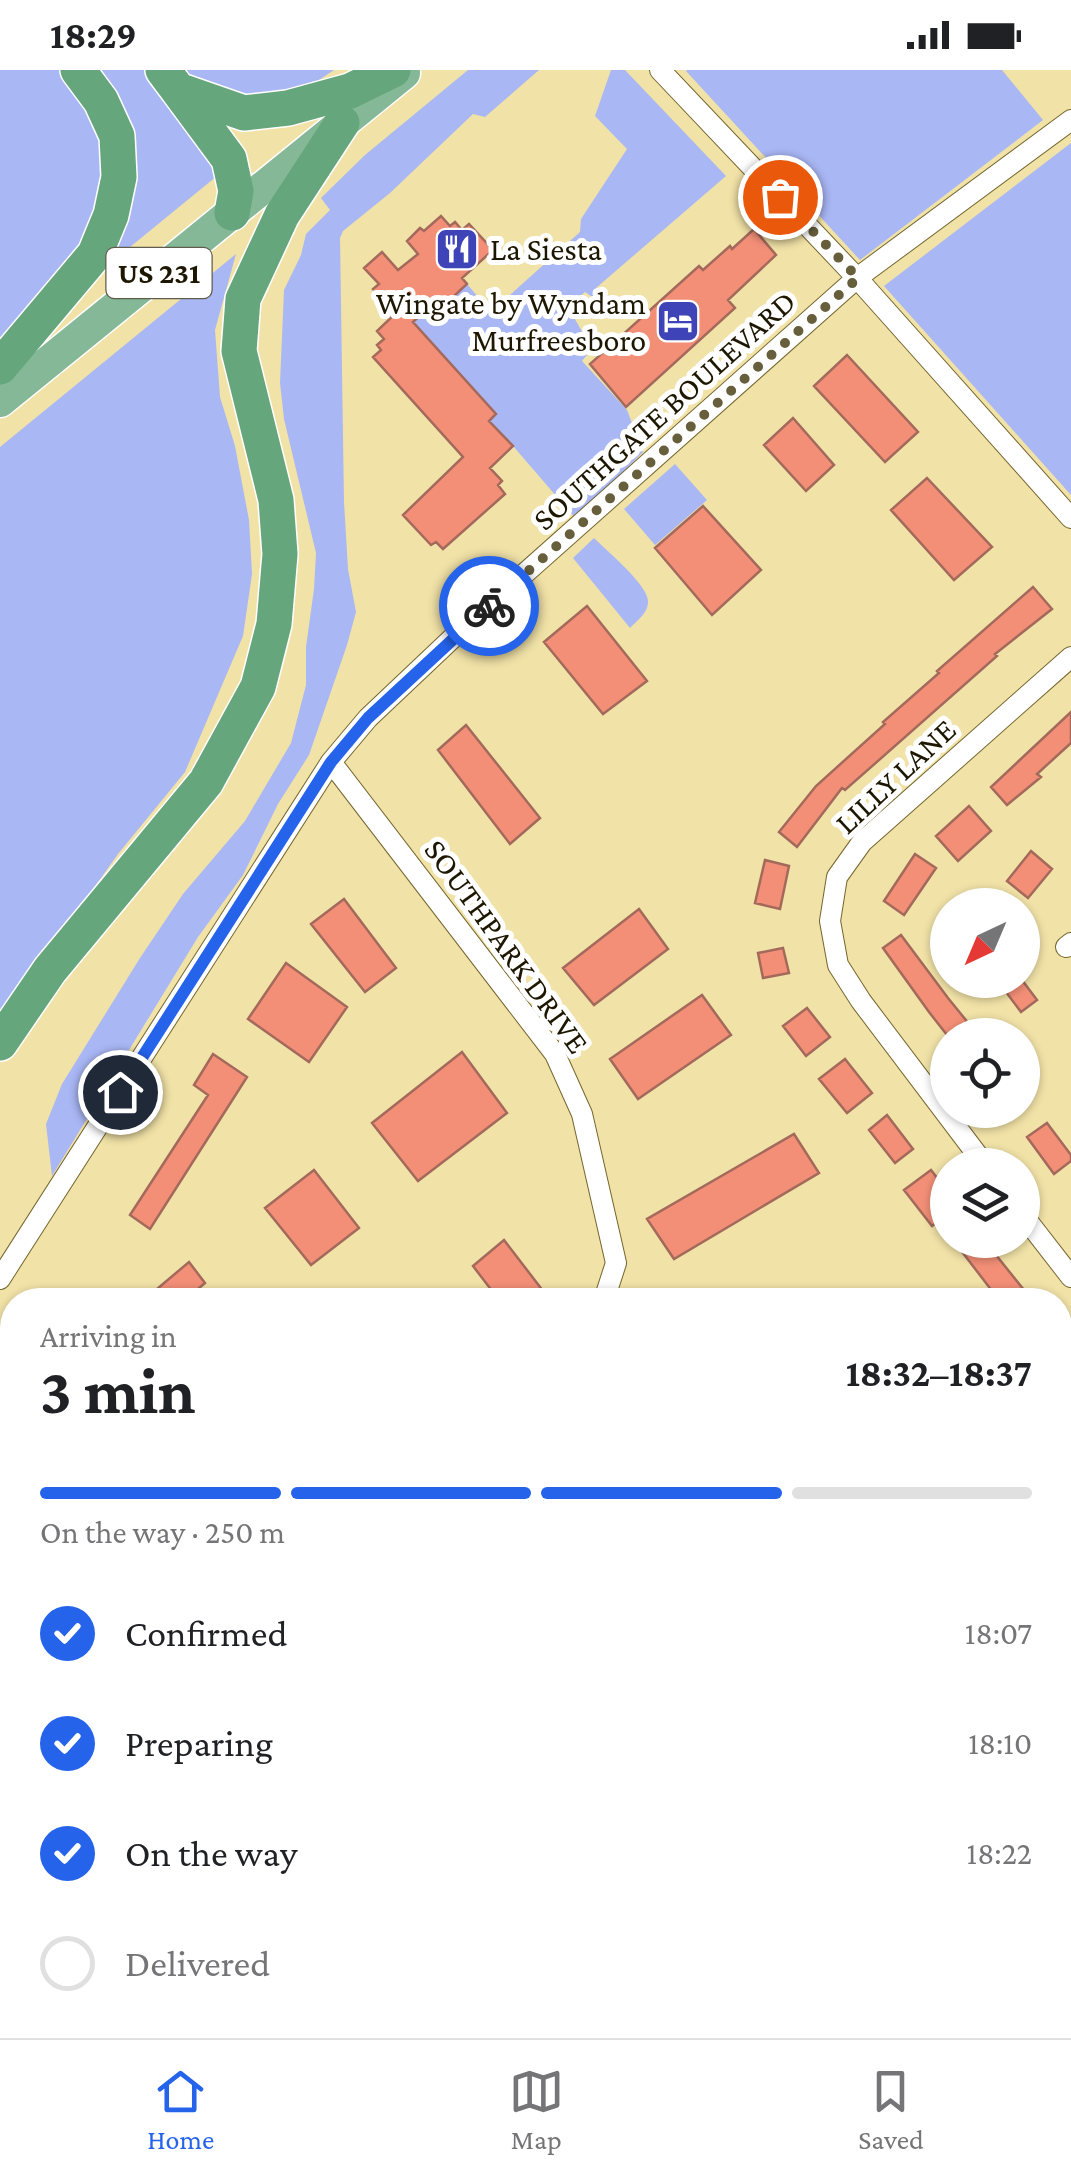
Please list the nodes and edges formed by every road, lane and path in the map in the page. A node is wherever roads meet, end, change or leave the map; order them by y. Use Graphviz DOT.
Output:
graph roads {
  1 [pos="78,70"];
  2 [pos="393,70"];
  3 [pos="407,70"];
  4 [pos="660,70"];
  5 [pos="170,80"];
  6 [pos="1071,120"];
  7 [pos="342,124"];
  8 [pos="232,214"];
  9 [pos="858,278"];
  10 [pos="0,366"];
  11 [pos="0,401"];
  12 [pos="1071,518"];
  13 [pos="1071,658"];
  14 [pos="331,762"];
  15 [pos="0,1042"];
  16 [pos="973,1148"];
  17 [pos="1040,1238"];
  18 [pos="1071,1278"];
  19 [pos="0,1279"];
  20 [pos="608,1288"];
  1 -- 10 [label="highway"];
  2 -- 5 [label="highway"];
  3 -- 7 [label="highway, US 231"];
  4 -- 9 [label="street"];
  5 -- 8 [label="highway"];
  6 -- 9 [label="street, SOUTHGATE BOULEVARD"];
  7 -- 8 [label="highway, US 231"];
  7 -- 15 [label="highway"];
  8 -- 11 [label="highway, US 231"];
  9 -- 12 [label="street"];
  9 -- 14 [label="street, SOUTHGATE BOULEVARD"];
  13 -- 16 [label="street, LILLY LANE"];
  14 -- 19 [label="street, SOUTHGATE BOULEVARD"];
  14 -- 20 [label="street, SOUTHPARK DRIVE"];
  17 -- 18 [label="street"];
}
